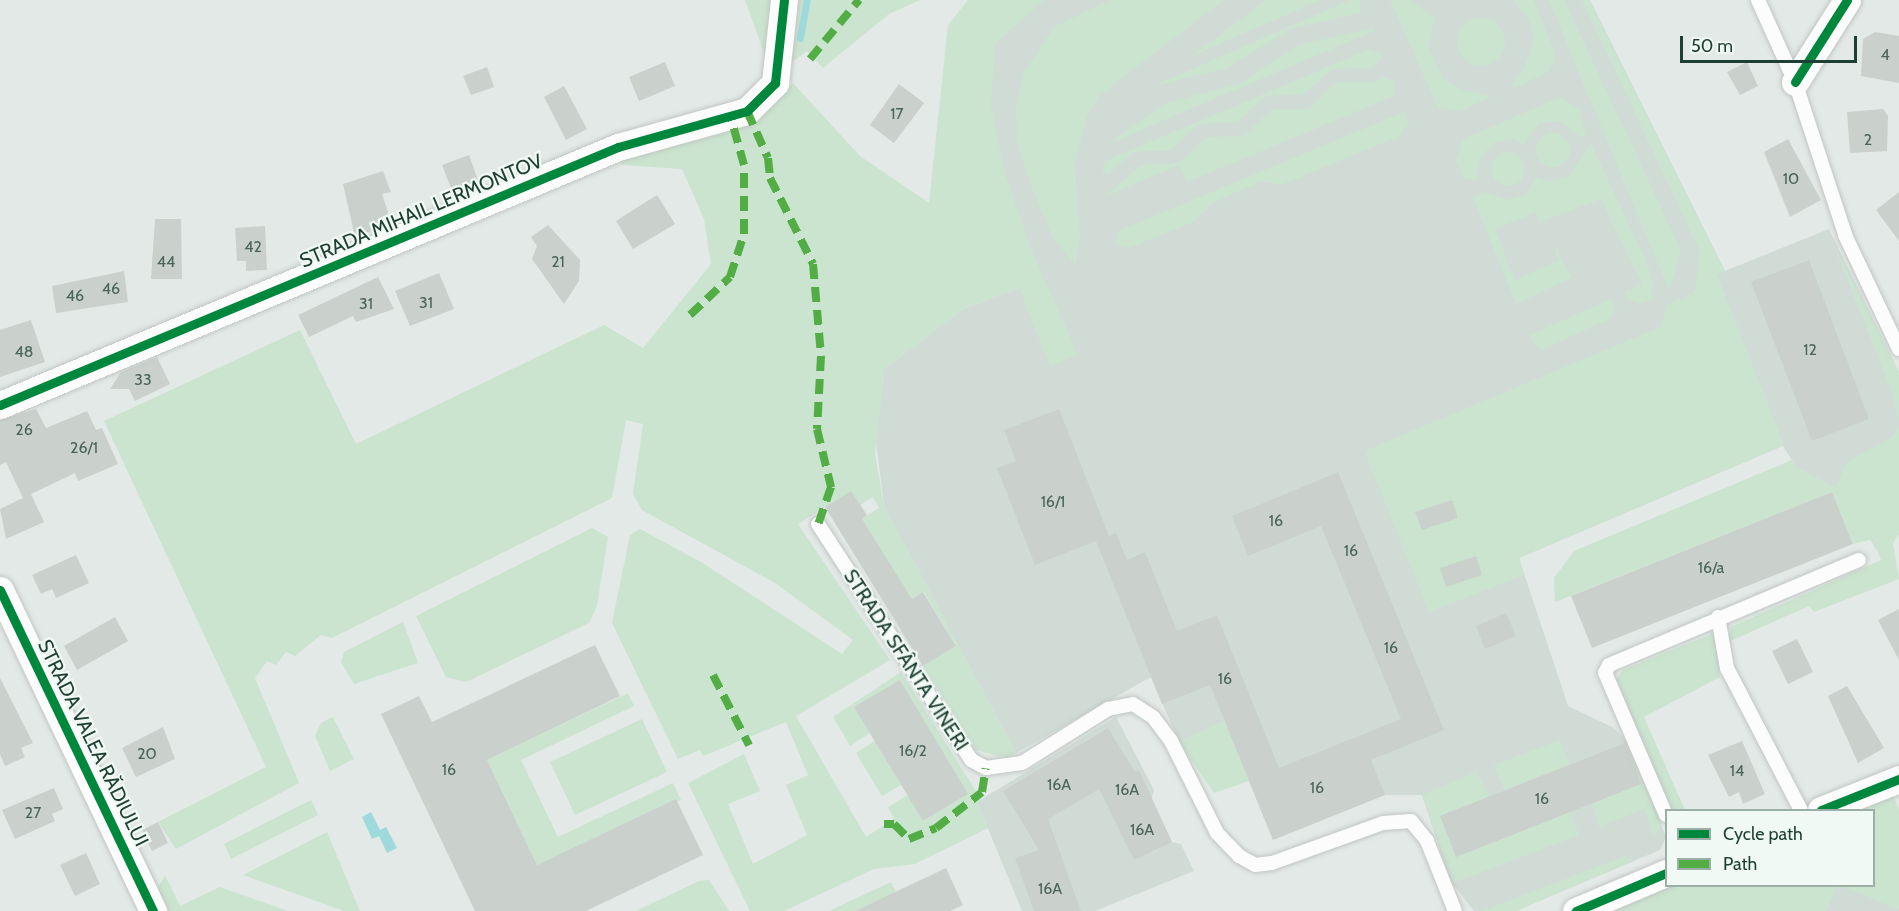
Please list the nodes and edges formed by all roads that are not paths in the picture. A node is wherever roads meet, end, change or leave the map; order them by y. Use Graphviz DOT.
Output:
graph roads {
  1 [pos="784,0"];
  2 [pos="1758,0"];
  3 [pos="1847,0"];
  4 [pos="1795,82"];
  5 [pos="1899,349"];
  6 [pos="0,405"];
  7 [pos="818,524"];
  8 [pos="1859,560"];
  9 [pos="0,590"];
  10 [pos="1718,617"];
  11 [pos="1899,779"];
  12 [pos="1800,809"];
  13 [pos="1824,809"];
  14 [pos="1665,813"];
  15 [pos="1665,873"];
  16 [pos="153,911"];
  17 [pos="1455,911"];
  18 [pos="1576,911"];
  1 -- 6 [label="street, STRADA MIHAIL LERMONTOV"];
  2 -- 4 [label="lane"];
  3 -- 4 [label="street"];
  4 -- 5 [label="lane"];
  7 -- 17 [label="lane, STRADA SFÂNTA VINERI"];
  8 -- 10 [label="lane"];
  9 -- 16 [label="street, STRADA VALEA RĂDIULUI"];
  10 -- 12 [label="lane"];
  10 -- 14 [label="lane"];
  11 -- 13 [label="street"];
  15 -- 18 [label="street"];
}
